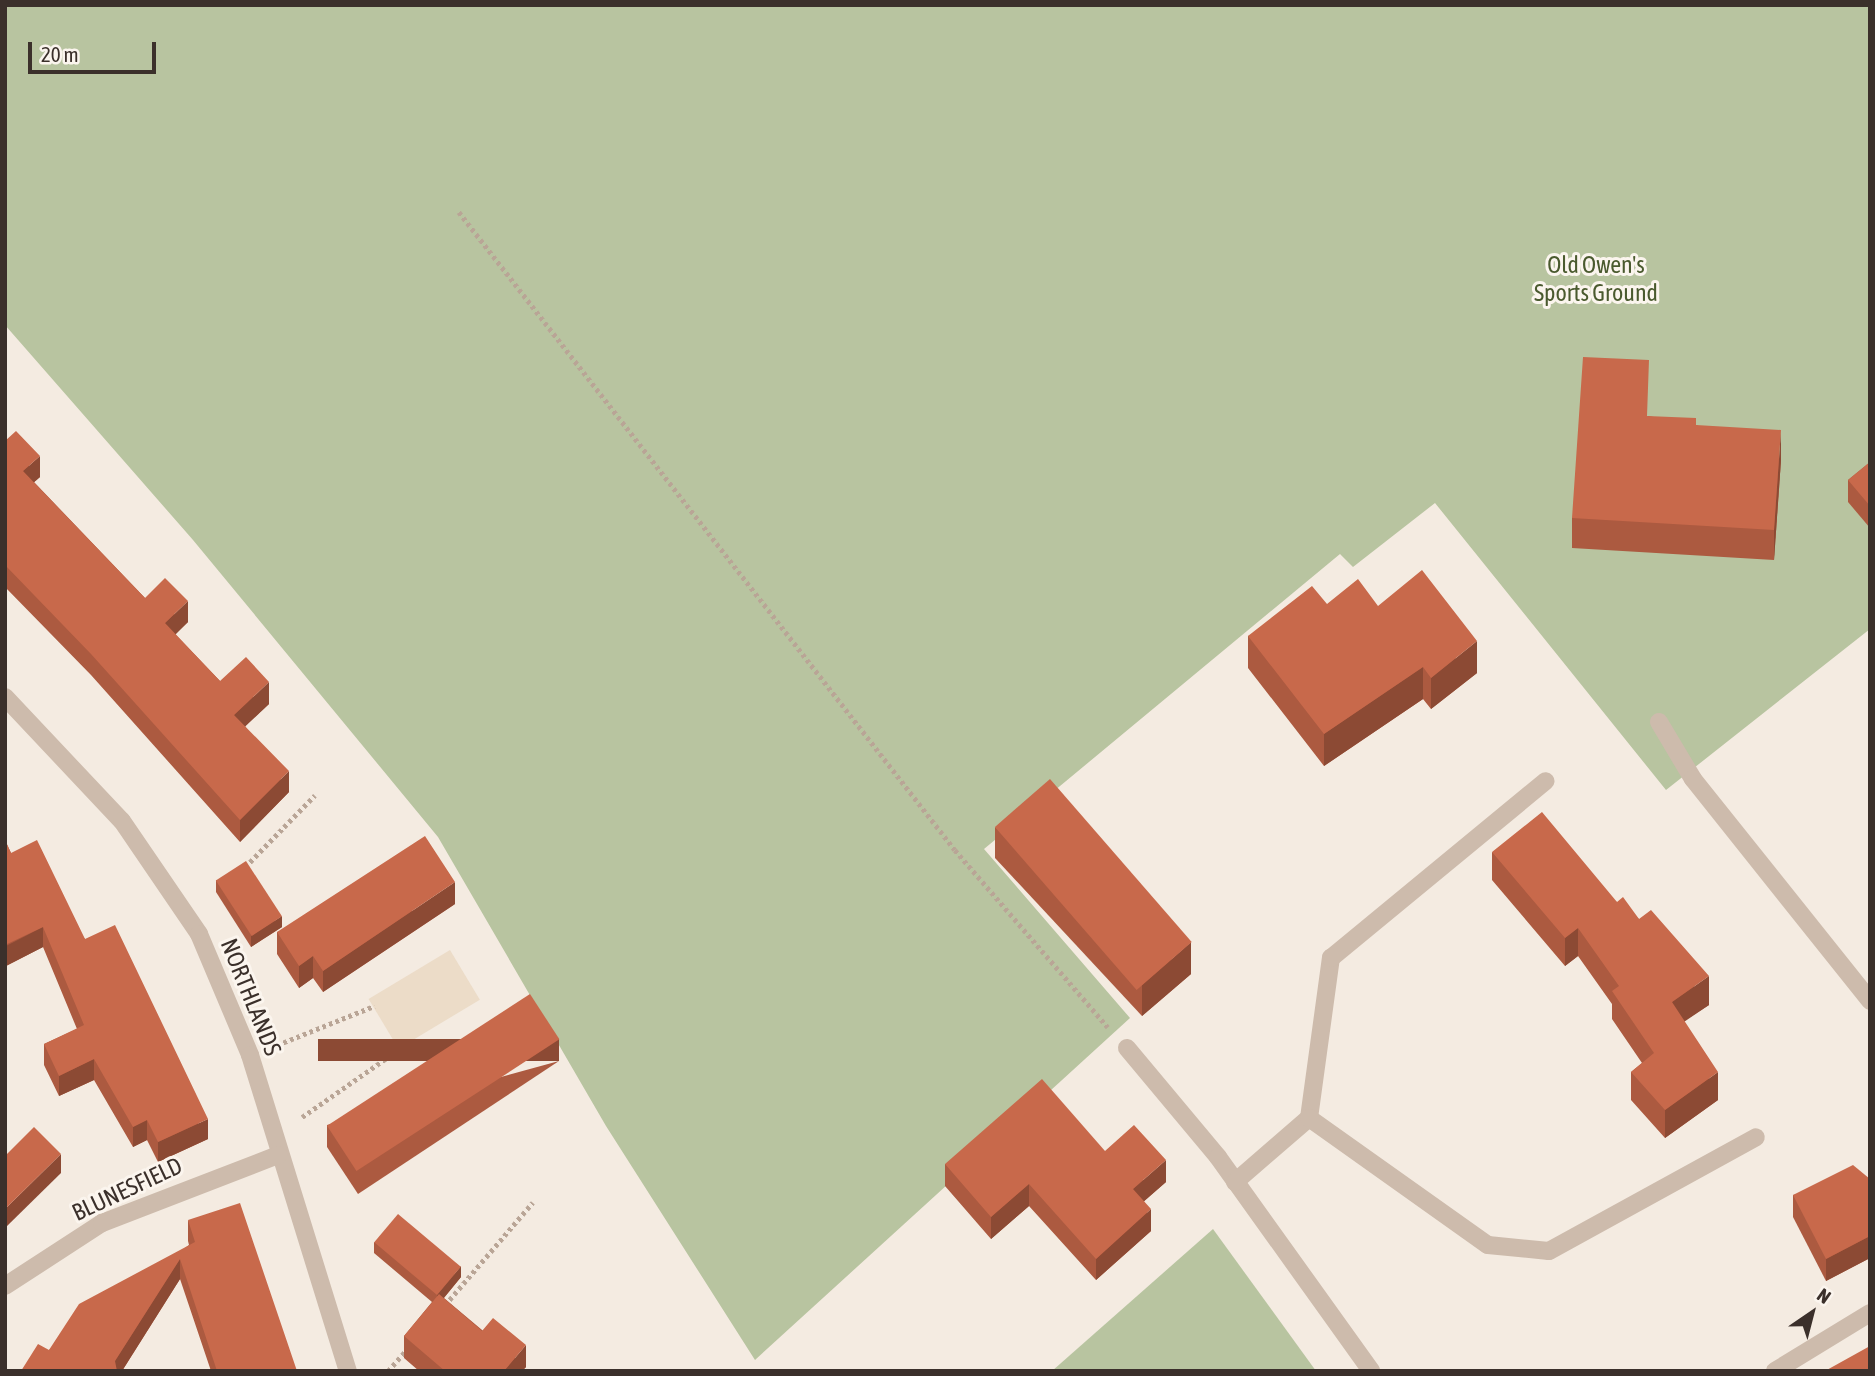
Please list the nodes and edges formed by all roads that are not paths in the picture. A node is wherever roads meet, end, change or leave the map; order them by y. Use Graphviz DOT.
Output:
graph roads {
  1 [pos="5,697"];
  2 [pos="1660,722"];
  3 [pos="1546,780"];
  4 [pos="1870,1001"];
  5 [pos="1126,1048"];
  6 [pos="1309,1118"];
  7 [pos="1756,1137"];
  8 [pos="278,1155"];
  9 [pos="1235,1182"];
  10 [pos="5,1286"];
  11 [pos="1870,1313"];
  12 [pos="348,1371"];
  13 [pos="1371,1371"];
  14 [pos="1775,1371"];
  1 -- 8 [label="street, NORTHLANDS"];
  2 -- 4 [label="street"];
  3 -- 6 [label="street"];
  5 -- 9 [label="street"];
  6 -- 7 [label="street"];
  6 -- 9 [label="street"];
  8 -- 10 [label="street, BLUNESFIELD"];
  8 -- 12 [label="street, NORTHLANDS"];
  9 -- 13 [label="street"];
  11 -- 14 [label="street"];
}
